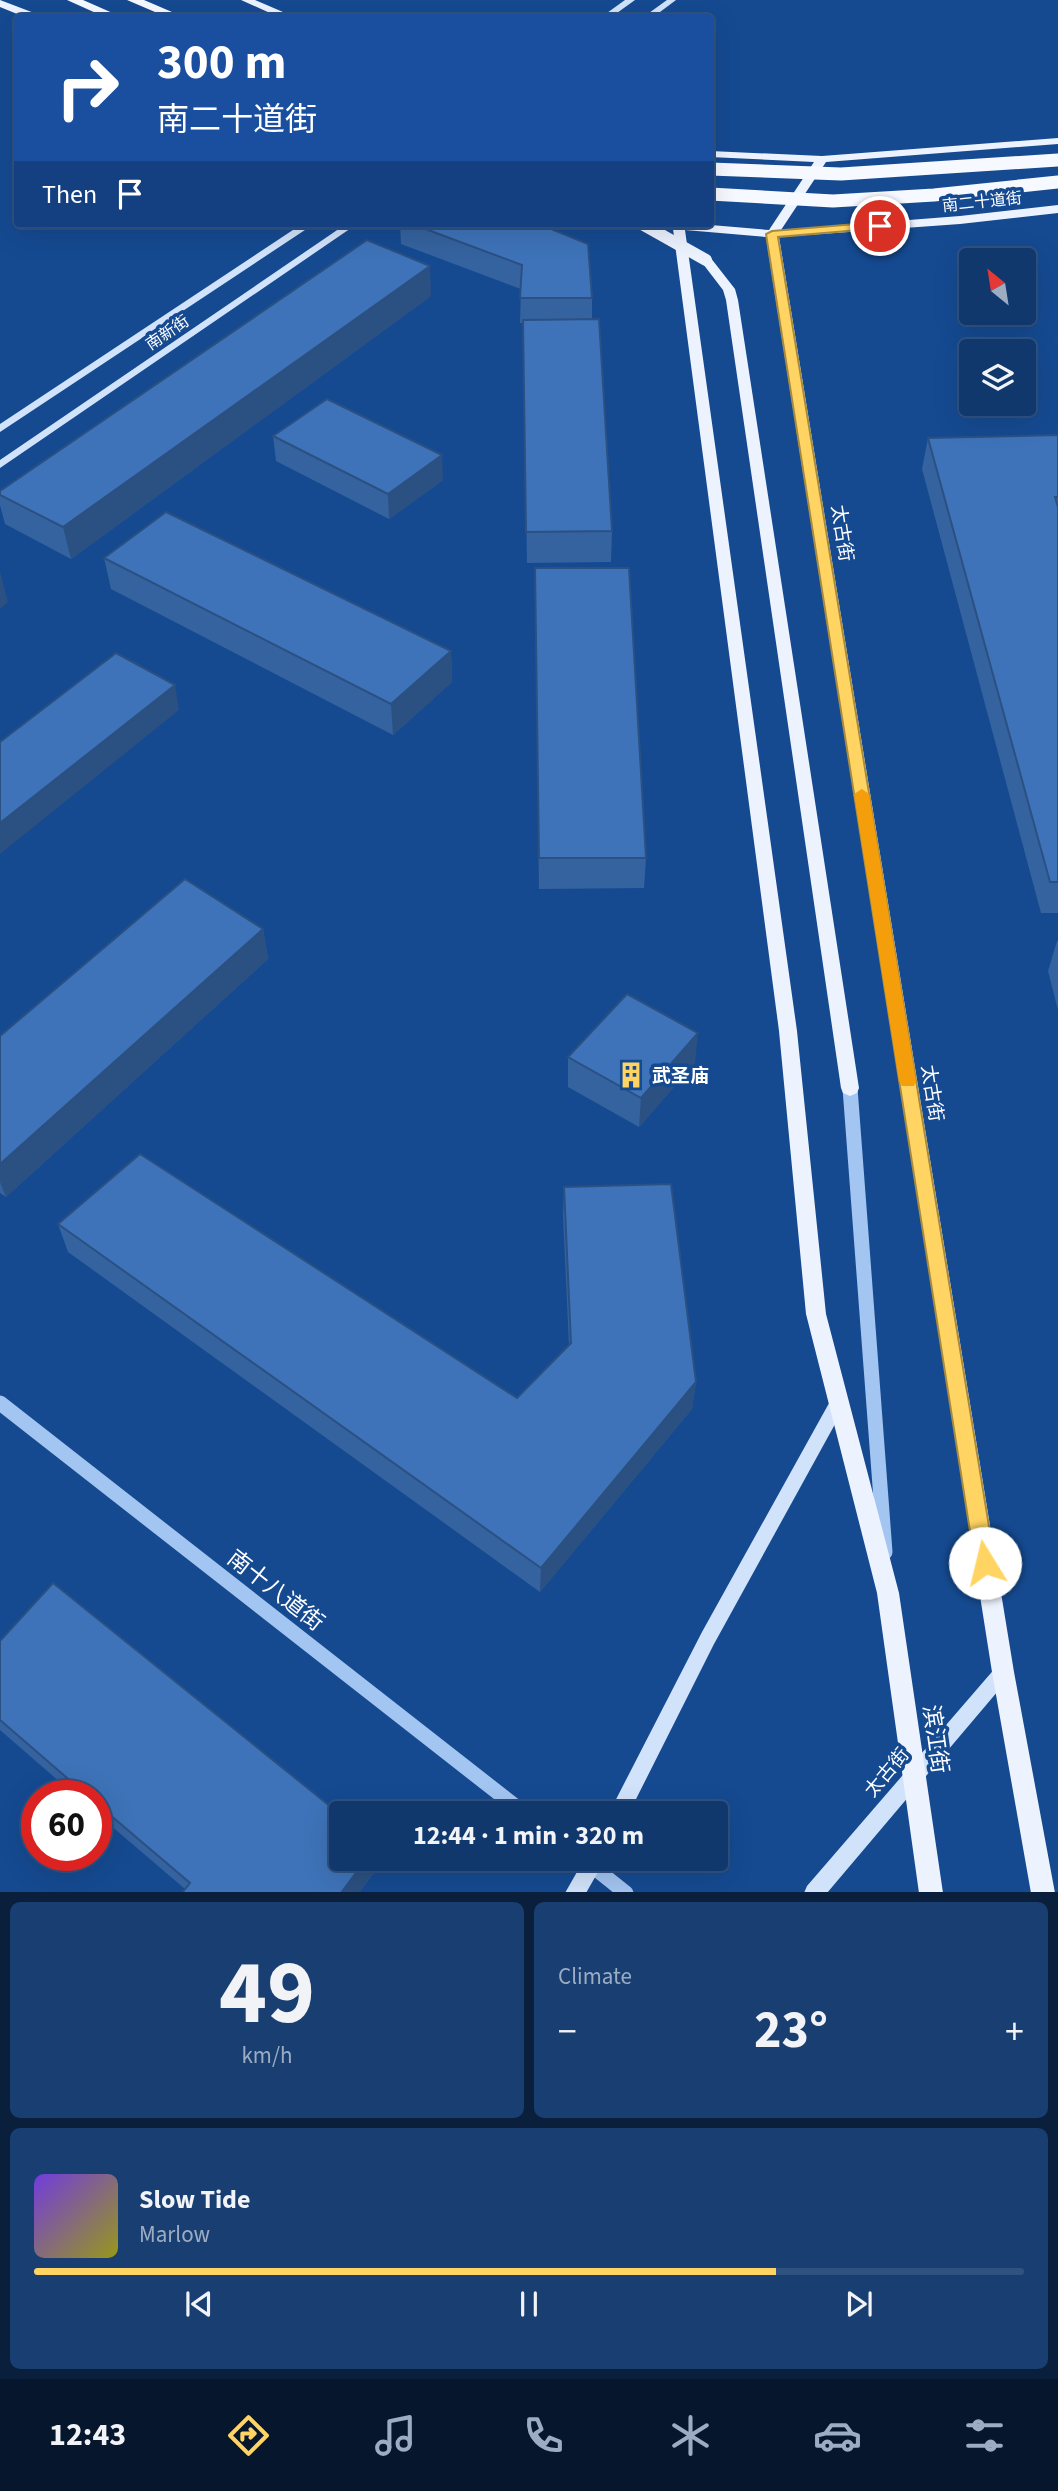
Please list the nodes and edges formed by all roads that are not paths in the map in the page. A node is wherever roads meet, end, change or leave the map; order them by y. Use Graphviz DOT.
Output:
graph roads {
  1 [pos="73,0"];
  2 [pos="133,0"];
  3 [pos="246,0"];
  4 [pos="631,0"];
  5 [pos="673,0"];
  6 [pos="0,3"];
  7 [pos="28,14"];
  8 [pos="109,14"];
  9 [pos="170,14"];
  10 [pos="282,14"];
  11 [pos="610,14"];
  12 [pos="652,14"];
  13 [pos="1058,141"];
  14 [pos="714,154"];
  15 [pos="822,159"];
  16 [pos="1058,160"];
  17 [pos="714,168"];
  18 [pos="1058,182"];
  19 [pos="714,194"];
  20 [pos="1058,209"];
  21 [pos="303,228"];
  22 [pos="346,228"];
  23 [pos="649,228"];
  24 [pos="677,228"];
  25 [pos="709,228"];
  26 [pos="772,234"];
  27 [pos="0,429"];
  28 [pos="0,465"];
  29 [pos="850,1088"];
  30 [pos="839,1401"];
  31 [pos="0,1403"];
  32 [pos="888,1593"];
  33 [pos="1003,1672"];
  34 [pos="914,1773"];
  35 [pos="509,1801"];
  36 [pos="626,1801"];
  37 [pos="585,1871"];
  38 [pos="602,1871"];
  39 [pos="575,1892"];
  40 [pos="626,1892"];
  41 [pos="814,1892"];
  42 [pos="931,1892"];
  43 [pos="1043,1892"];
  1 -- 8 [label="highway"];
  2 -- 9 [label="highway"];
  3 -- 10 [label="main road"];
  4 -- 11 [label="main road"];
  5 -- 12 [label="main road"];
  6 -- 7 [label="main road"];
  13 -- 15 [label="main road"];
  14 -- 15 [label="main road"];
  15 -- 26 [label="main road"];
  16 -- 17 [label="highway, bridge"];
  18 -- 19 [label="highway, bridge"];
  20 -- 26 [label="main road, 南二十道街"];
  21 -- 27 [label="main road, 南新街"];
  22 -- 28 [label="main road, 南新街"];
  23 -- 29 [label="main road, bridge"];
  24 -- 30 [label="main road"];
  25 -- 26 [label="main road, 南二十道街"];
  26 -- 33 [label="main road, 太古街"];
  29 -- 32 [label="street"];
  30 -- 32 [label="main road"];
  30 -- 36 [label="main road"];
  31 -- 35 [label="street, 南十八道街"];
  32 -- 34 [label="main road, 滨江街"];
  33 -- 34 [label="main road, 太古街"];
  33 -- 43 [label="main road"];
  34 -- 41 [label="main road, 太古街"];
  34 -- 42 [label="main road, 滨江街"];
  37 -- 39 [label="main road"];
  38 -- 40 [label="street"];
}
